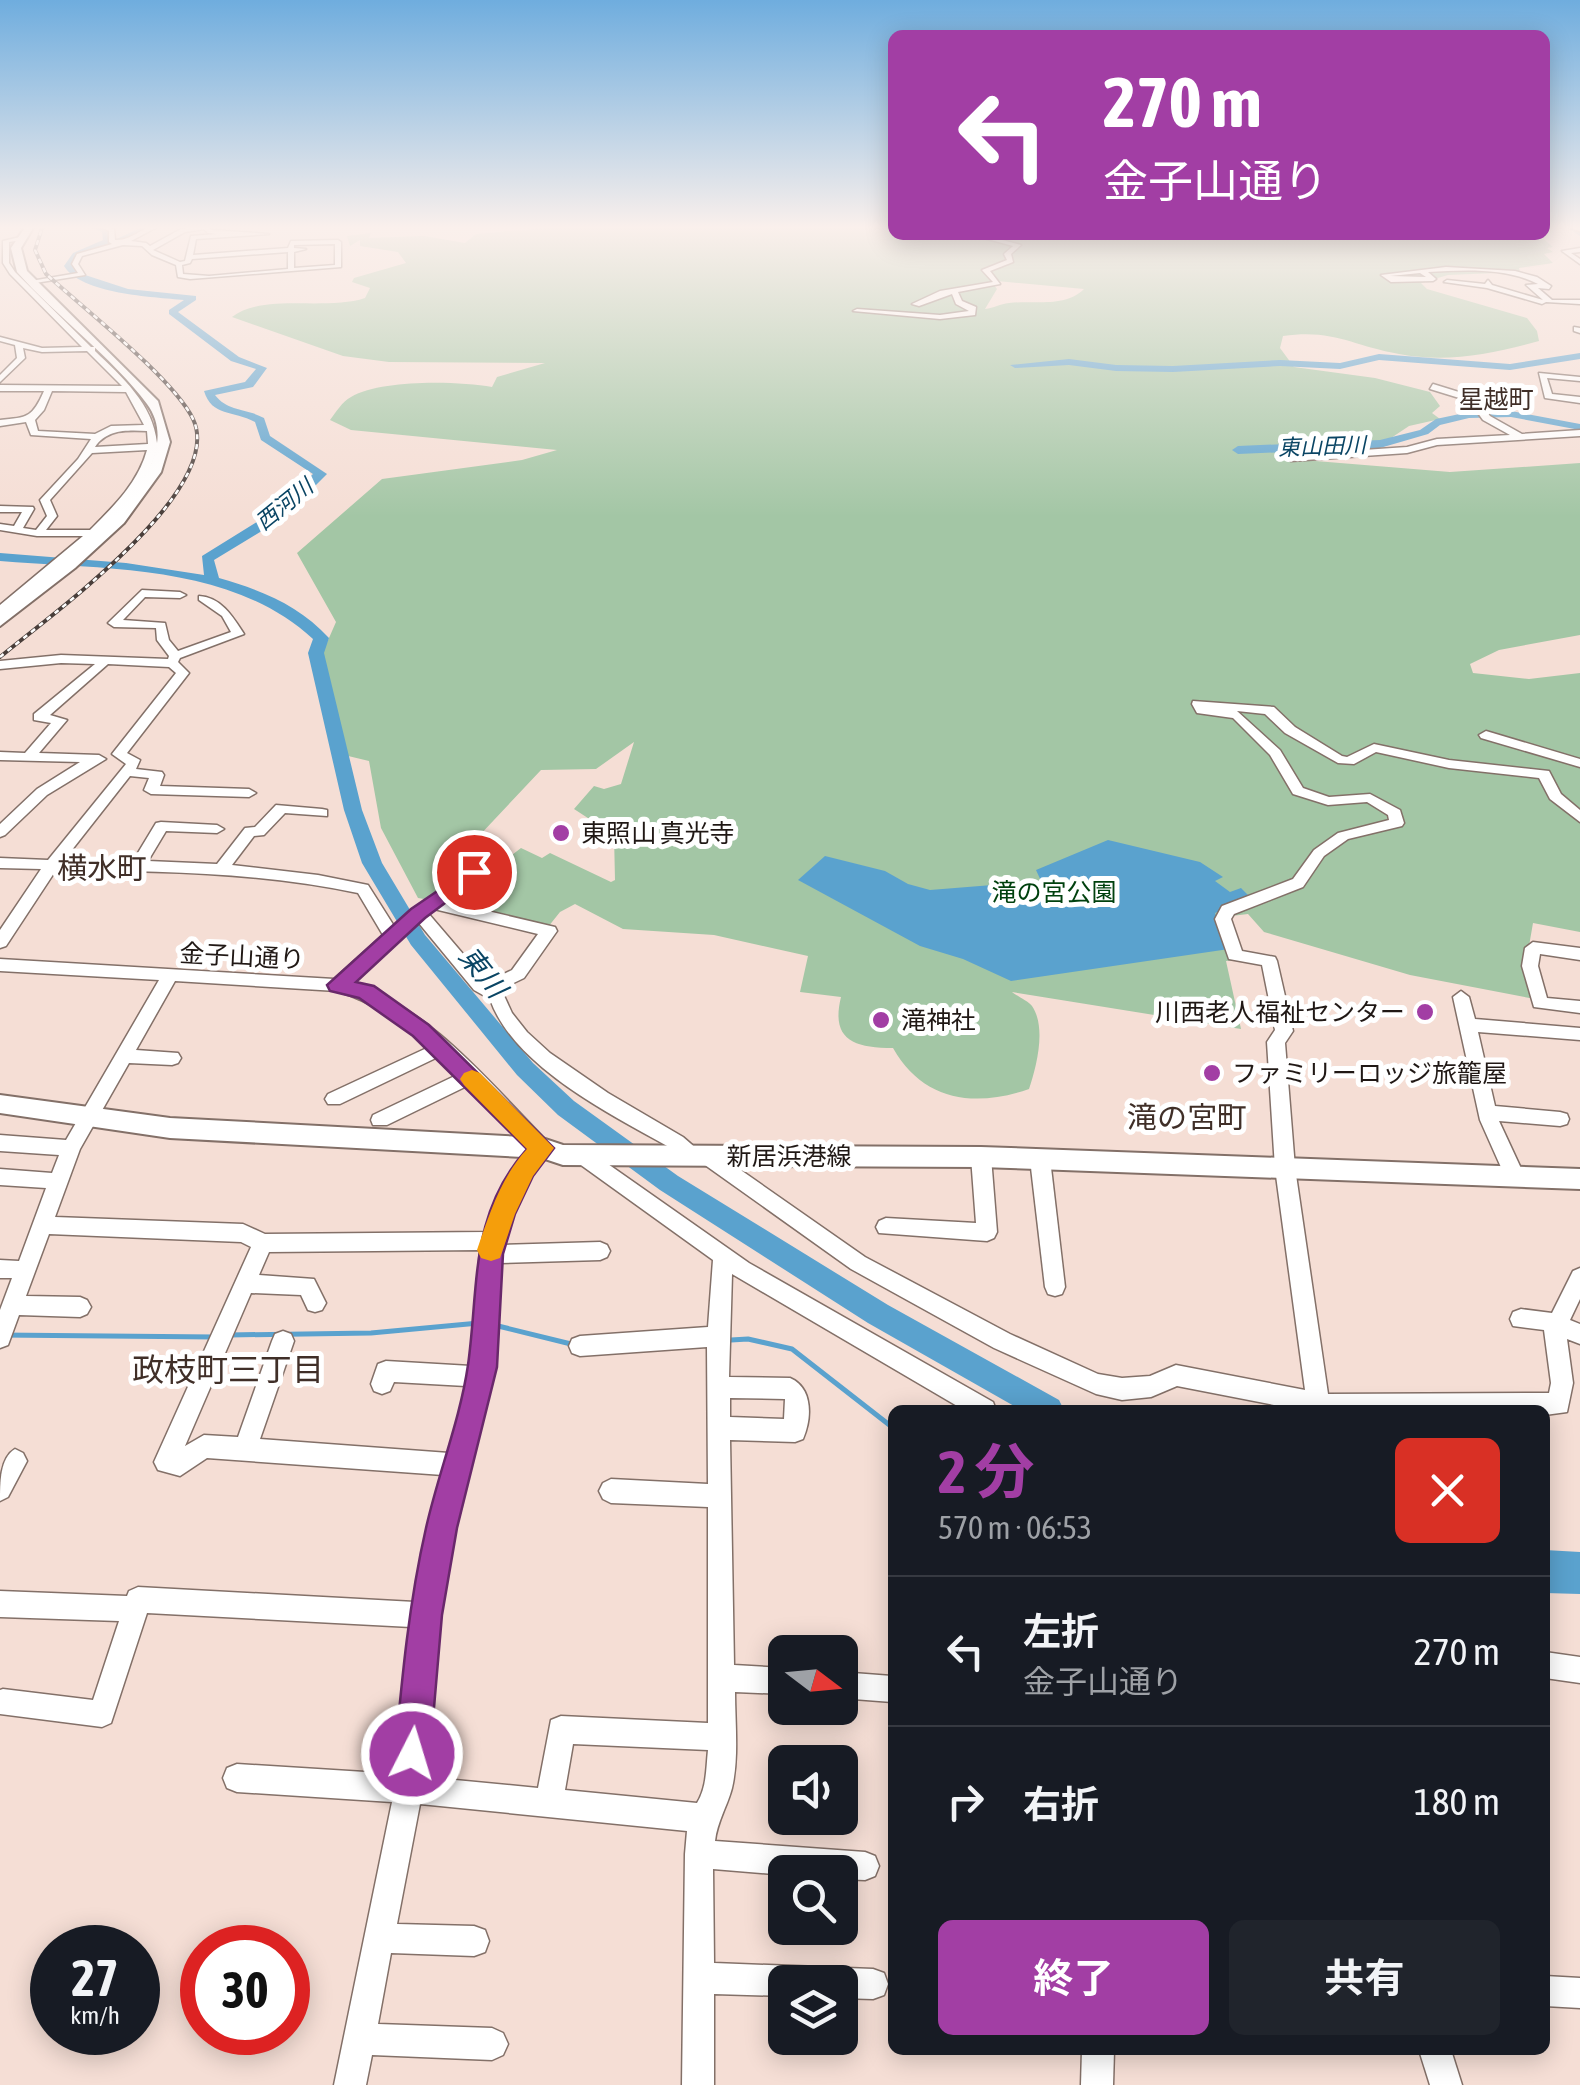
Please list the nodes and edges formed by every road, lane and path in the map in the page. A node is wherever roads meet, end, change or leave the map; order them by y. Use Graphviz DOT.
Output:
graph roads {
  1 [pos="64,322"];
  2 [pos="0,328"];
  3 [pos="4,340"];
  4 [pos="19,344"];
  5 [pos="92,349"];
  6 [pos="1580,378"];
  7 [pos="0,380"];
  8 [pos="1432,387"];
  9 [pos="0,388"];
  10 [pos="128,389"];
  11 [pos="48,391"];
  12 [pos="1580,400"];
  13 [pos="30,419"];
  14 [pos="0,422"];
  15 [pos="149,427"];
  16 [pos="1580,433"];
  17 [pos="1519,436"];
  18 [pos="97,437"];
  19 [pos="158,446"];
  20 [pos="92,450"];
  21 [pos="1291,458"];
  22 [pos="0,508"];
  23 [pos="0,527"];
  24 [pos="17,529"];
  25 [pos="41,530"];
  26 [pos="92,533"];
  27 [pos="73,555"];
  28 [pos="51,572"];
  29 [pos="203,598"];
  30 [pos="0,611"];
  31 [pos="0,621"];
  32 [pos="155,624"];
  33 [pos="173,660"];
  34 [pos="102,663"];
  35 [pos="0,664"];
  36 [pos="1486,735"];
  37 [pos="119,754"];
  38 [pos="30,755"];
  39 [pos="0,756"];
  40 [pos="95,759"];
  41 [pos="1580,762"];
  42 [pos="126,772"];
  43 [pos="249,793"];
  44 [pos="322,813"];
  45 [pos="1580,818"];
  46 [pos="217,829"];
  47 [pos="0,832"];
  48 [pos="500,853"];
  49 [pos="0,863"];
  50 [pos="51,866"];
  51 [pos="138,866"];
  52 [pos="222,868"];
  53 [pos="423,909"];
  54 [pos="8,918"];
  55 [pos="393,935"];
  56 [pos="0,942"];
  57 [pos="1580,954"];
  58 [pos="0,965"];
  59 [pos="169,978"];
  60 [pos="338,985"];
  61 [pos="489,988"];
  62 [pos="1462,997"];
  63 [pos="1580,1007"];
  64 [pos="1468,1025"];
  65 [pos="1580,1034"];
  66 [pos="440,1049"];
  67 [pos="124,1056"];
  68 [pos="172,1058"];
  69 [pos="469,1076"];
  70 [pos="334,1099"];
  71 [pos="0,1104"];
  72 [pos="1487,1112"];
  73 [pos="88,1116"];
  74 [pos="1560,1119"];
  75 [pos="380,1120"];
  76 [pos="0,1143"];
  77 [pos="70,1148"];
  78 [pos="542,1148"];
  79 [pos="590,1155"];
  80 [pos="689,1155"];
  81 [pos="981,1157"];
  82 [pos="1040,1159"];
  83 [pos="1284,1168"];
  84 [pos="0,1177"];
  85 [pos="1515,1177"];
  86 [pos="1580,1179"];
  87 [pos="59,1182"];
  88 [pos="45,1225"];
  89 [pos="886,1228"];
  90 [pos="263,1243"];
  91 [pos="491,1248"];
  92 [pos="600,1252"];
  93 [pos="724,1257"];
  94 [pos="0,1269"];
  95 [pos="27,1270"];
  96 [pos="1580,1277"];
  97 [pos="244,1284"];
  98 [pos="1055,1287"];
  99 [pos="316,1303"];
  100 [pos="80,1308"];
  101 [pos="1521,1319"];
  102 [pos="5,1324"];
  103 [pos="1557,1324"];
  104 [pos="1580,1334"];
  105 [pos="719,1336"];
  106 [pos="283,1341"];
  107 [pos="580,1346"];
  108 [pos="480,1378"];
  109 [pos="382,1384"];
  110 [pos="718,1387"];
  111 [pos="976,1405"];
  112 [pos="1310,1405"];
  113 [pos="1319,1405"];
  114 [pos="1479,1405"];
  115 [pos="718,1428"];
  116 [pos="245,1448"];
  117 [pos="14,1461"];
  118 [pos="459,1465"];
  119 [pos="0,1489"];
  120 [pos="611,1491"];
  121 [pos="718,1496"];
  122 [pos="0,1604"];
  123 [pos="136,1609"];
  124 [pos="425,1615"];
  125 [pos="1550,1666"];
  126 [pos="1580,1670"];
  127 [pos="721,1678"];
  128 [pos="768,1681"];
  129 [pos="858,1686"];
  130 [pos="888,1689"];
  131 [pos="3,1702"];
  132 [pos="722,1737"];
  133 [pos="236,1778"];
  134 [pos="410,1789"];
  135 [pos="547,1802"];
  136 [pos="704,1818"];
  137 [pos="700,1854"];
  138 [pos="865,1866"];
  139 [pos="380,1938"];
  140 [pos="474,1941"];
  141 [pos="699,1978"];
  142 [pos="768,1980"];
  143 [pos="858,1984"];
  144 [pos="873,1984"];
  145 [pos="1550,1991"];
  146 [pos="1580,1993"];
  147 [pos="360,2039"];
  148 [pos="492,2044"];
  149 [pos="1098,2055"];
  150 [pos="1437,2055"];
  151 [pos="350,2085"];
  152 [pos="698,2085"];
  153 [pos="1097,2085"];
  154 [pos="1446,2085"];
  1 -- 5 [label="highway"];
  2 -- 3 [label="street"];
  3 -- 4 [label="street"];
  4 -- 5 [label="street"];
  4 -- 7 [label="street"];
  5 -- 10 [label="street"];
  5 -- 19 [label="highway"];
  6 -- 12 [label="street"];
  8 -- 17 [label="street"];
  9 -- 11 [label="street"];
  10 -- 11 [label="street"];
  10 -- 15 [label="street"];
  11 -- 13 [label="street"];
  13 -- 14 [label="street"];
  13 -- 18 [label="street"];
  15 -- 18 [label="street"];
  15 -- 19 [label="street"];
  16 -- 17 [label="street"];
  17 -- 21 [label="street"];
  18 -- 20 [label="street"];
  19 -- 20 [label="street"];
  19 -- 26 [label="street"];
  19 -- 27 [label="highway"];
  20 -- 25 [label="street"];
  22 -- 24 [label="street"];
  23 -- 24 [label="street"];
  24 -- 25 [label="street"];
  25 -- 26 [label="street"];
  26 -- 27 [label="street"];
  27 -- 28 [label="highway"];
  28 -- 30 [label="street"];
  28 -- 31 [label="highway"];
  29 -- 33 [label="street"];
  32 -- 32 [label="street"];
  32 -- 33 [label="street"];
  33 -- 34 [label="street"];
  33 -- 37 [label="street"];
  34 -- 35 [label="street"];
  34 -- 38 [label="street"];
  36 -- 41 [label="street"];
  37 -- 40 [label="street"];
  37 -- 42 [label="street"];
  38 -- 39 [label="street"];
  38 -- 40 [label="street"];
  40 -- 47 [label="street"];
  42 -- 43 [label="street"];
  42 -- 50 [label="street"];
  44 -- 52 [label="street"];
  45 -- 83 [label="street"];
  46 -- 51 [label="street"];
  48 -- 53 [label="street"];
  49 -- 50 [label="street"];
  50 -- 51 [label="street"];
  50 -- 54 [label="street"];
  51 -- 52 [label="street"];
  52 -- 55 [label="street"];
  53 -- 55 [label="street"];
  53 -- 61 [label="street"];
  53 -- 61 [label="street"];
  54 -- 56 [label="street"];
  55 -- 60 [label="street"];
  57 -- 63 [label="street"];
  58 -- 59 [label="street, 金子山通り"];
  59 -- 60 [label="street, 金子山通り"];
  59 -- 67 [label="street"];
  60 -- 66 [label="street, 金子山通り"];
  61 -- 80 [label="street"];
  62 -- 64 [label="street"];
  64 -- 65 [label="street"];
  64 -- 72 [label="street"];
  66 -- 69 [label="street, 金子山通り"];
  66 -- 70 [label="street"];
  67 -- 68 [label="street"];
  67 -- 73 [label="street"];
  69 -- 75 [label="street"];
  69 -- 78 [label="street, 金子山通り"];
  71 -- 73 [label="main road, 新居浜港線"];
  72 -- 74 [label="street"];
  72 -- 85 [label="street"];
  73 -- 77 [label="street"];
  73 -- 78 [label="main road, 新居浜港線"];
  76 -- 77 [label="street"];
  77 -- 87 [label="street"];
  78 -- 79 [label="main road, 新居浜港線"];
  78 -- 91 [label="street"];
  79 -- 80 [label="main road, 新居浜港線"];
  79 -- 93 [label="street"];
  80 -- 81 [label="main road, 新居浜港線"];
  80 -- 112 [label="street"];
  81 -- 82 [label="main road, 新居浜港線"];
  81 -- 89 [label="street"];
  82 -- 83 [label="main road, 新居浜港線"];
  82 -- 98 [label="street"];
  83 -- 85 [label="main road, 新居浜港線"];
  83 -- 113 [label="street"];
  84 -- 87 [label="street"];
  85 -- 86 [label="main road, 新居浜港線"];
  87 -- 88 [label="street"];
  88 -- 90 [label="street"];
  88 -- 95 [label="street"];
  90 -- 91 [label="street"];
  90 -- 97 [label="street"];
  91 -- 92 [label="street"];
  91 -- 108 [label="street"];
  93 -- 105 [label="street"];
  93 -- 111 [label="street"];
  94 -- 95 [label="street"];
  95 -- 102 [label="street"];
  96 -- 103 [label="street"];
  97 -- 99 [label="street"];
  97 -- 116 [label="street"];
  100 -- 102 [label="street"];
  101 -- 103 [label="street"];
  103 -- 104 [label="street"];
  103 -- 114 [label="street"];
  105 -- 107 [label="street"];
  105 -- 110 [label="street"];
  106 -- 116 [label="street"];
  108 -- 109 [label="street"];
  108 -- 118 [label="street"];
  110 -- 115 [label="street"];
  110 -- 115 [label="street"];
  115 -- 121 [label="street"];
  116 -- 118 [label="street"];
  117 -- 119 [label="street"];
  118 -- 124 [label="street"];
  120 -- 121 [label="street"];
  121 -- 127 [label="street"];
  122 -- 123 [label="street"];
  123 -- 124 [label="street"];
  123 -- 131 [label="street"];
  124 -- 134 [label="street"];
  125 -- 126 [label="street"];
  127 -- 128 [label="street"];
  127 -- 132 [label="street"];
  129 -- 130 [label="street"];
  132 -- 135 [label="street"];
  132 -- 136 [label="street"];
  133 -- 134 [label="street"];
  134 -- 135 [label="street"];
  134 -- 139 [label="street"];
  135 -- 136 [label="street"];
  136 -- 137 [label="street"];
  137 -- 138 [label="street"];
  137 -- 141 [label="street"];
  139 -- 140 [label="street"];
  139 -- 147 [label="street"];
  141 -- 142 [label="street"];
  141 -- 152 [label="street"];
  143 -- 144 [label="street"];
  145 -- 146 [label="street"];
  147 -- 148 [label="street"];
  147 -- 151 [label="street"];
  149 -- 153 [label="street"];
  150 -- 154 [label="street"];
}
